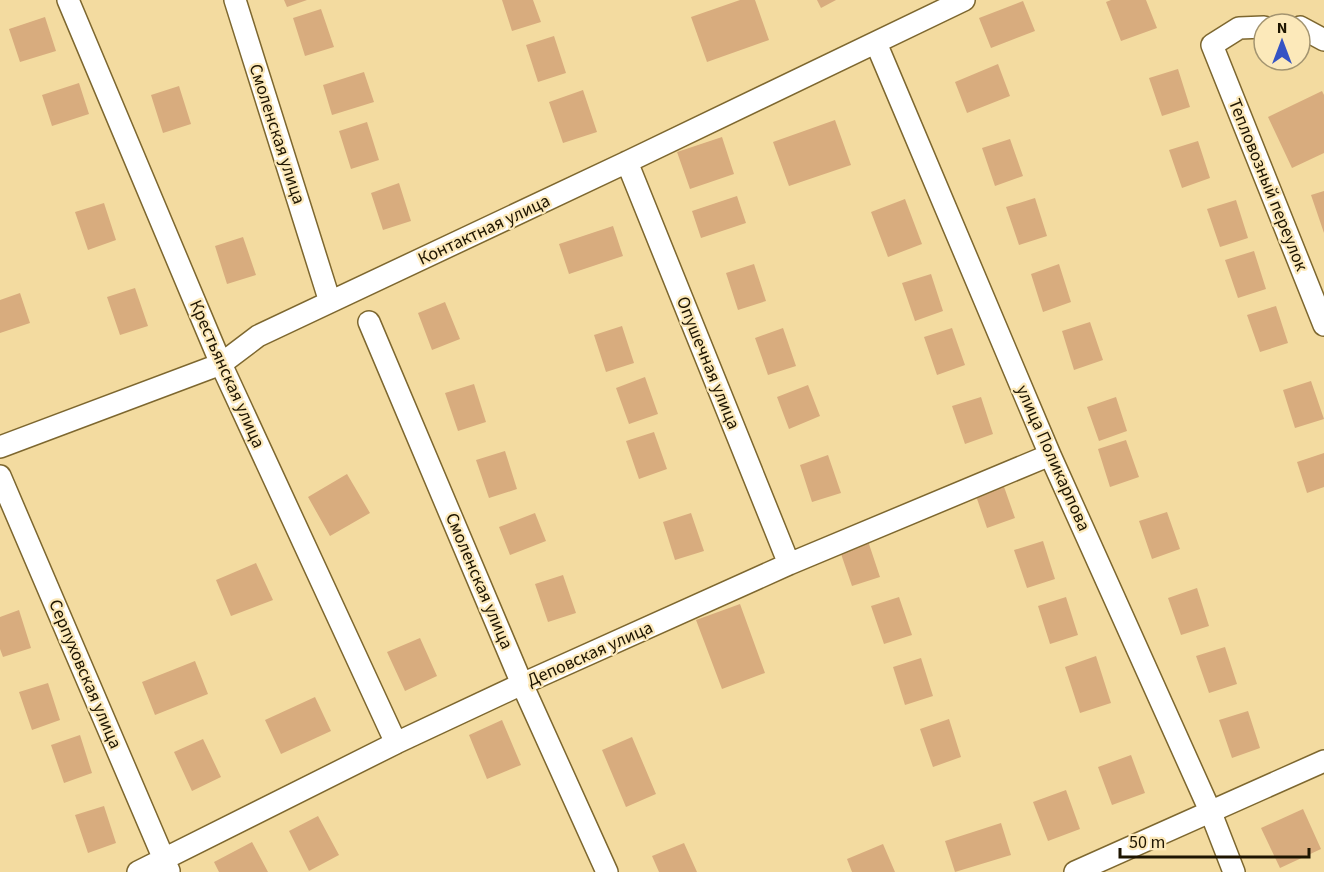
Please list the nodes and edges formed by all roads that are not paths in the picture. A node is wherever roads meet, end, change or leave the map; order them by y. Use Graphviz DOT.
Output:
graph roads {
  1 [pos="68,0"];
  2 [pos="235,0"];
  3 [pos="964,0"];
  4 [pos="1252,27"];
  5 [pos="876,43"];
  6 [pos="627,162"];
  7 [pos="330,302"];
  8 [pos="369,322"];
  9 [pos="1324,325"];
  10 [pos="221,364"];
  11 [pos="0,447"];
  12 [pos="1050,455"];
  13 [pos="0,476"];
  14 [pos="789,564"];
  15 [pos="522,684"];
  16 [pos="396,743"];
  17 [pos="1324,761"];
  18 [pos="1211,813"];
  19 [pos="166,866"];
  20 [pos="138,872"];
  21 [pos="607,872"];
  22 [pos="1075,872"];
  23 [pos="1234,872"];
  1 -- 10 [label="street, Крестьянская улица"];
  2 -- 7 [label="street, Смоленская улица"];
  3 -- 5 [label="street, Контактная улица"];
  4 -- 9 [label="street, Тепловозный переулок"];
  5 -- 6 [label="street, Контактная улица"];
  5 -- 12 [label="street, улица Поликарпова"];
  6 -- 7 [label="street, Контактная улица"];
  6 -- 14 [label="street, Опушечная улица"];
  7 -- 10 [label="street, Контактная улица"];
  8 -- 15 [label="street, Смоленская улица"];
  10 -- 11 [label="street, Контактная улица"];
  10 -- 16 [label="street, Крестьянская улица"];
  12 -- 14 [label="street, Деповская улица"];
  12 -- 18 [label="street, улица Поликарпова"];
  13 -- 19 [label="street, Серпуховская улица"];
  14 -- 15 [label="street, Деповская улица"];
  15 -- 16 [label="street, Деповская улица"];
  15 -- 21 [label="street, Смоленская улица"];
  16 -- 19 [label="street, Деповская улица"];
  17 -- 18 [label="street"];
  18 -- 22 [label="street"];
  18 -- 23 [label="street, улица Поликарпова"];
  19 -- 20 [label="street, Деповская улица"];
}
